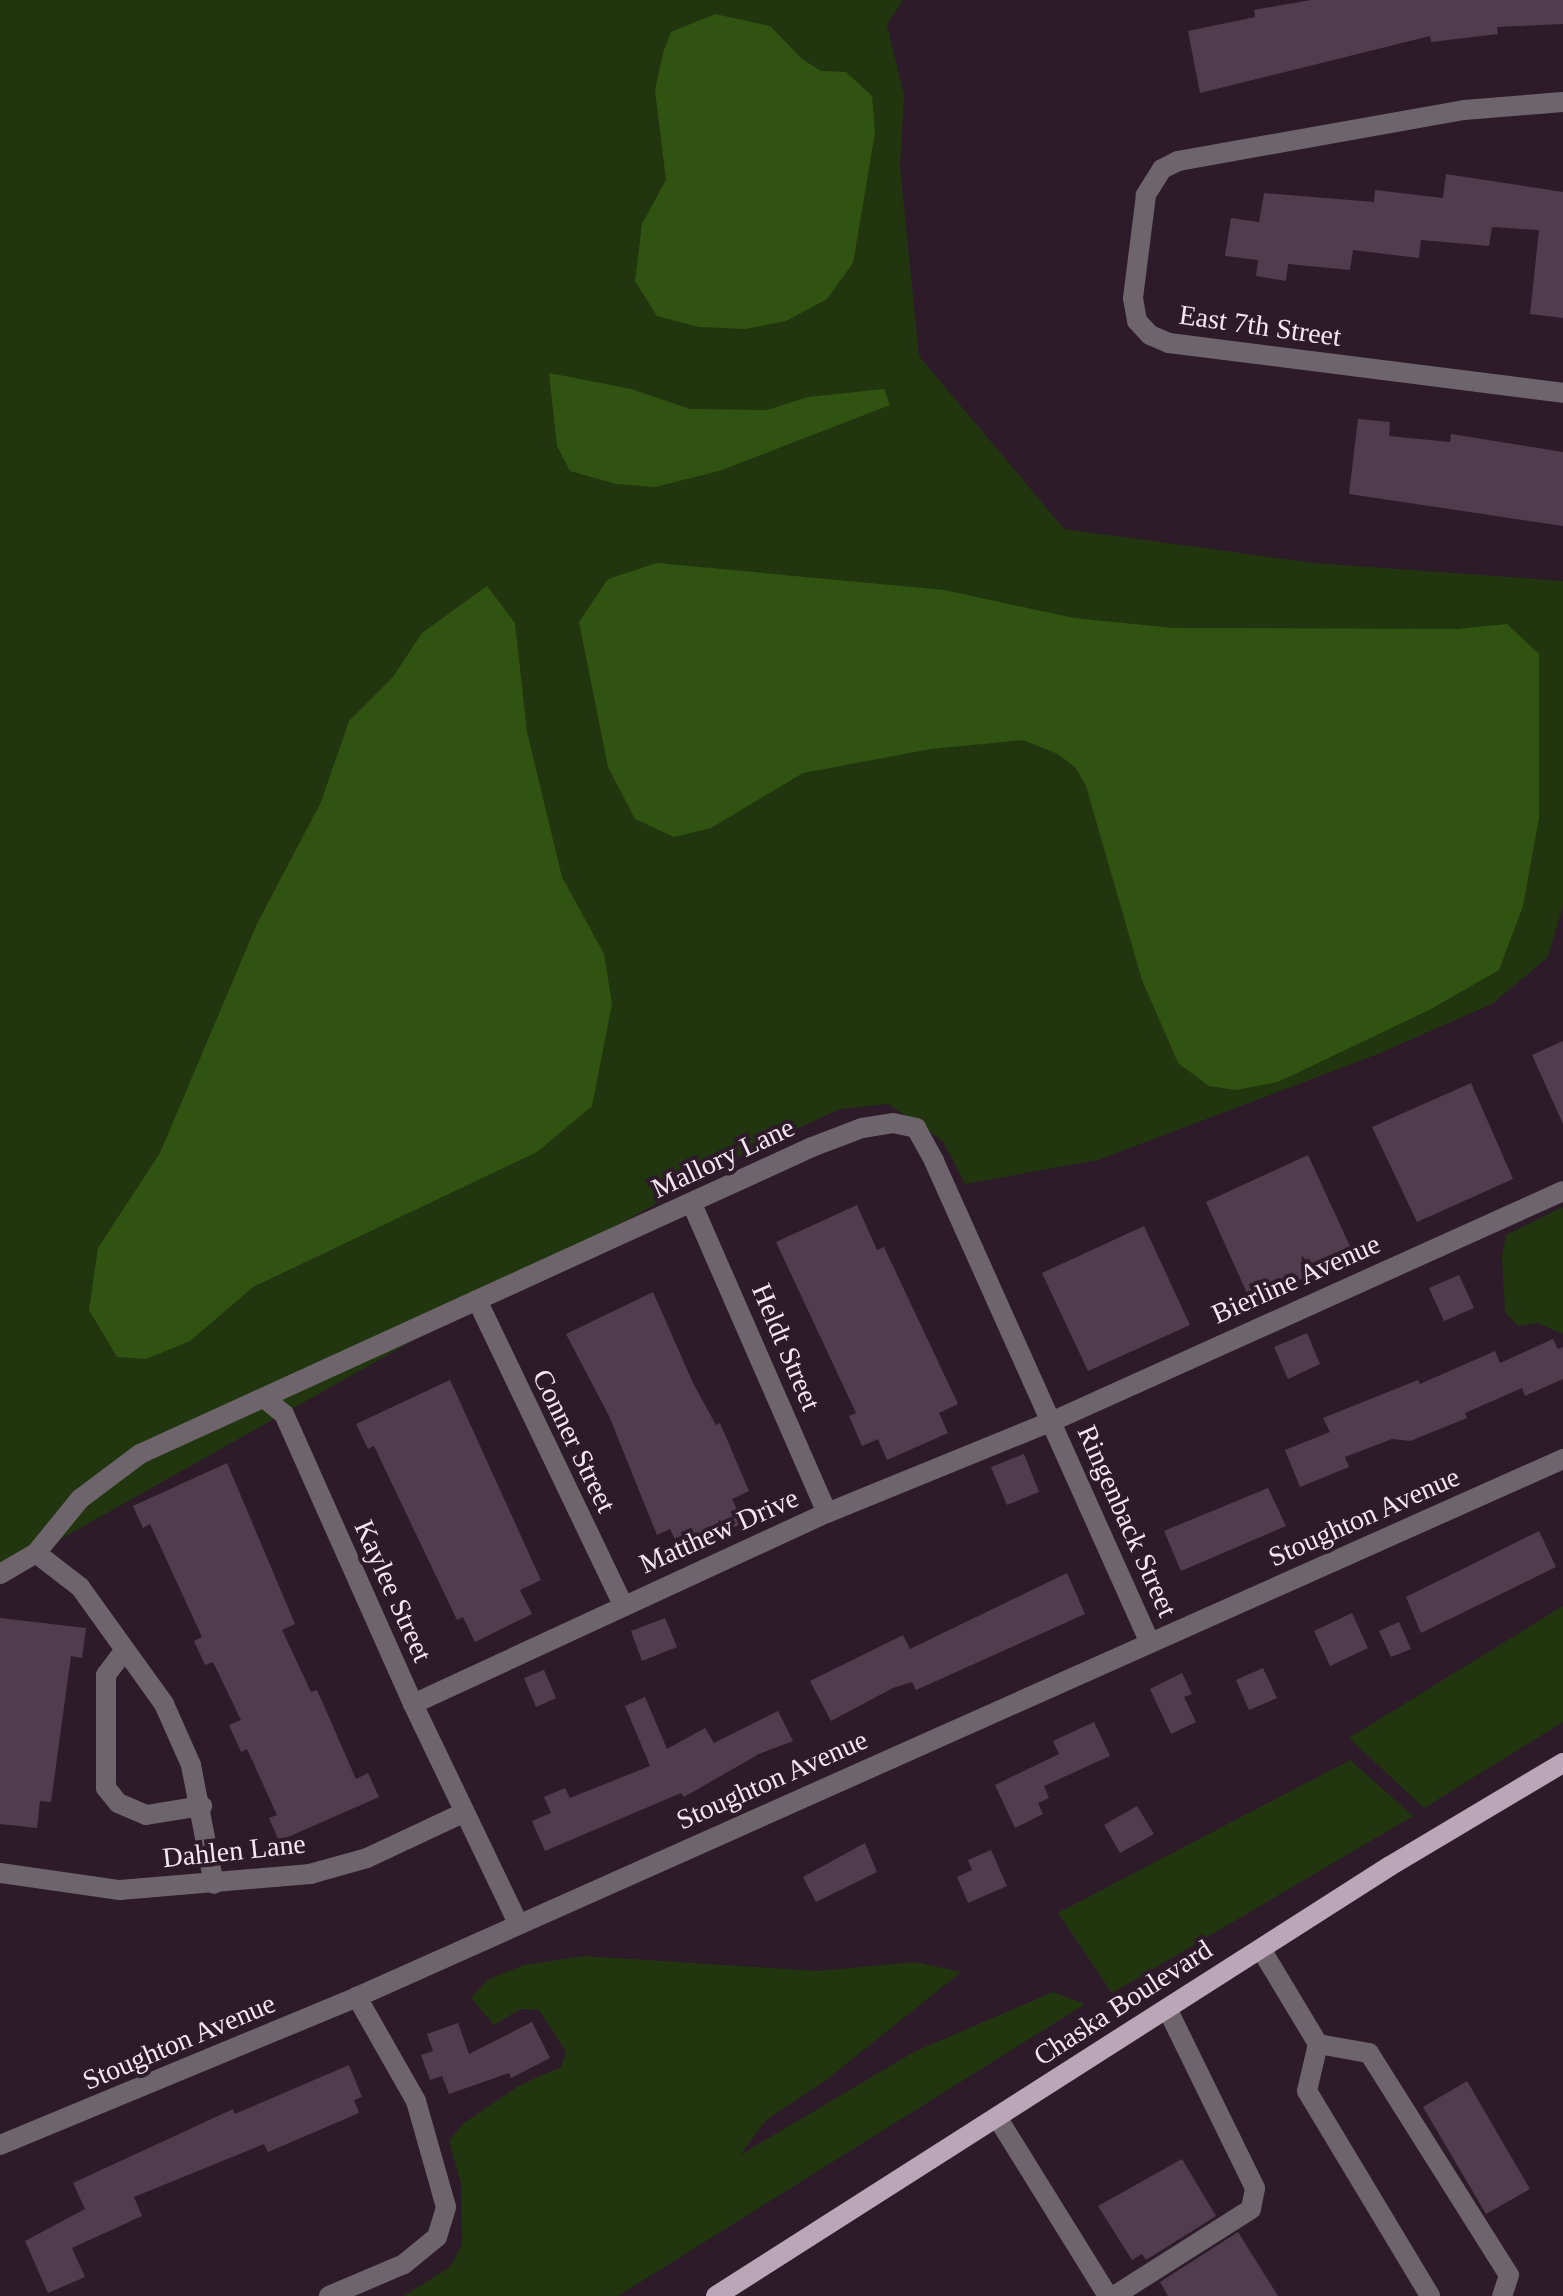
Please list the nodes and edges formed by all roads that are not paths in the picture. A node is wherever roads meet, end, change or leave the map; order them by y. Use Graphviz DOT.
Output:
graph roads {
  1 [pos="1563,102"];
  2 [pos="1563,393"];
  3 [pos="1563,1191"];
  4 [pos="692,1204"];
  5 [pos="477,1300"];
  6 [pos="264,1398"];
  7 [pos="1053,1421"];
  8 [pos="1563,1459"];
  9 [pos="827,1513"];
  10 [pos="36,1553"];
  11 [pos="0,1574"];
  12 [pos="623,1605"];
  13 [pos="1150,1643"];
  14 [pos="124,1651"];
  15 [pos="413,1704"];
  16 [pos="1563,1763"];
  17 [pos="202,1806"];
  18 [pos="463,1813"];
  19 [pos="0,1873"];
  20 [pos="214,1884"];
  21 [pos="518,1923"];
  22 [pos="1261,1949"];
  23 [pos="357,1997"];
  24 [pos="1167,2008"];
  25 [pos="1318,2044"];
  26 [pos="997,2117"];
  27 [pos="0,2145"];
  28 [pos="329,2296"];
  29 [pos="718,2296"];
  30 [pos="1111,2296"];
  31 [pos="1430,2296"];
  32 [pos="1502,2296"];
  1 -- 2 [label="street, East 7th Street"];
  3 -- 7 [label="street, Bierline Avenue"];
  4 -- 5 [label="street, Mallory Lane"];
  4 -- 7 [label="street, Mallory Lane"];
  4 -- 9 [label="street, Heldt Street"];
  5 -- 6 [label="street, Mallory Lane"];
  5 -- 12 [label="street, Conner Street"];
  6 -- 10 [label="street, Mallory Lane"];
  6 -- 15 [label="street, Kaylee Street"];
  7 -- 9 [label="street, Matthew Drive"];
  7 -- 13 [label="street, Ringenback Street"];
  8 -- 13 [label="street, Stoughton Avenue"];
  9 -- 12 [label="street, Matthew Drive"];
  10 -- 11 [label="street"];
  10 -- 14 [label="street"];
  12 -- 15 [label="street, Matthew Drive"];
  13 -- 21 [label="street, Stoughton Avenue"];
  14 -- 17 [label="street"];
  14 -- 17 [label="street"];
  15 -- 18 [label="street, Kaylee Street"];
  16 -- 22 [label="main road, Chaska Boulevard"];
  17 -- 20 [label="street"];
  18 -- 20 [label="street, Dahlen Lane"];
  18 -- 21 [label="street, Kaylee Street"];
  19 -- 20 [label="street, Dahlen Lane"];
  21 -- 23 [label="street, Stoughton Avenue"];
  22 -- 24 [label="main road, Chaska Boulevard"];
  22 -- 25 [label="street"];
  23 -- 27 [label="street, Stoughton Avenue"];
  23 -- 28 [label="street"];
  24 -- 26 [label="main road, Chaska Boulevard"];
  24 -- 30 [label="street"];
  25 -- 31 [label="street"];
  25 -- 32 [label="street"];
  26 -- 29 [label="main road, Chaska Boulevard"];
  26 -- 30 [label="street"];
}
